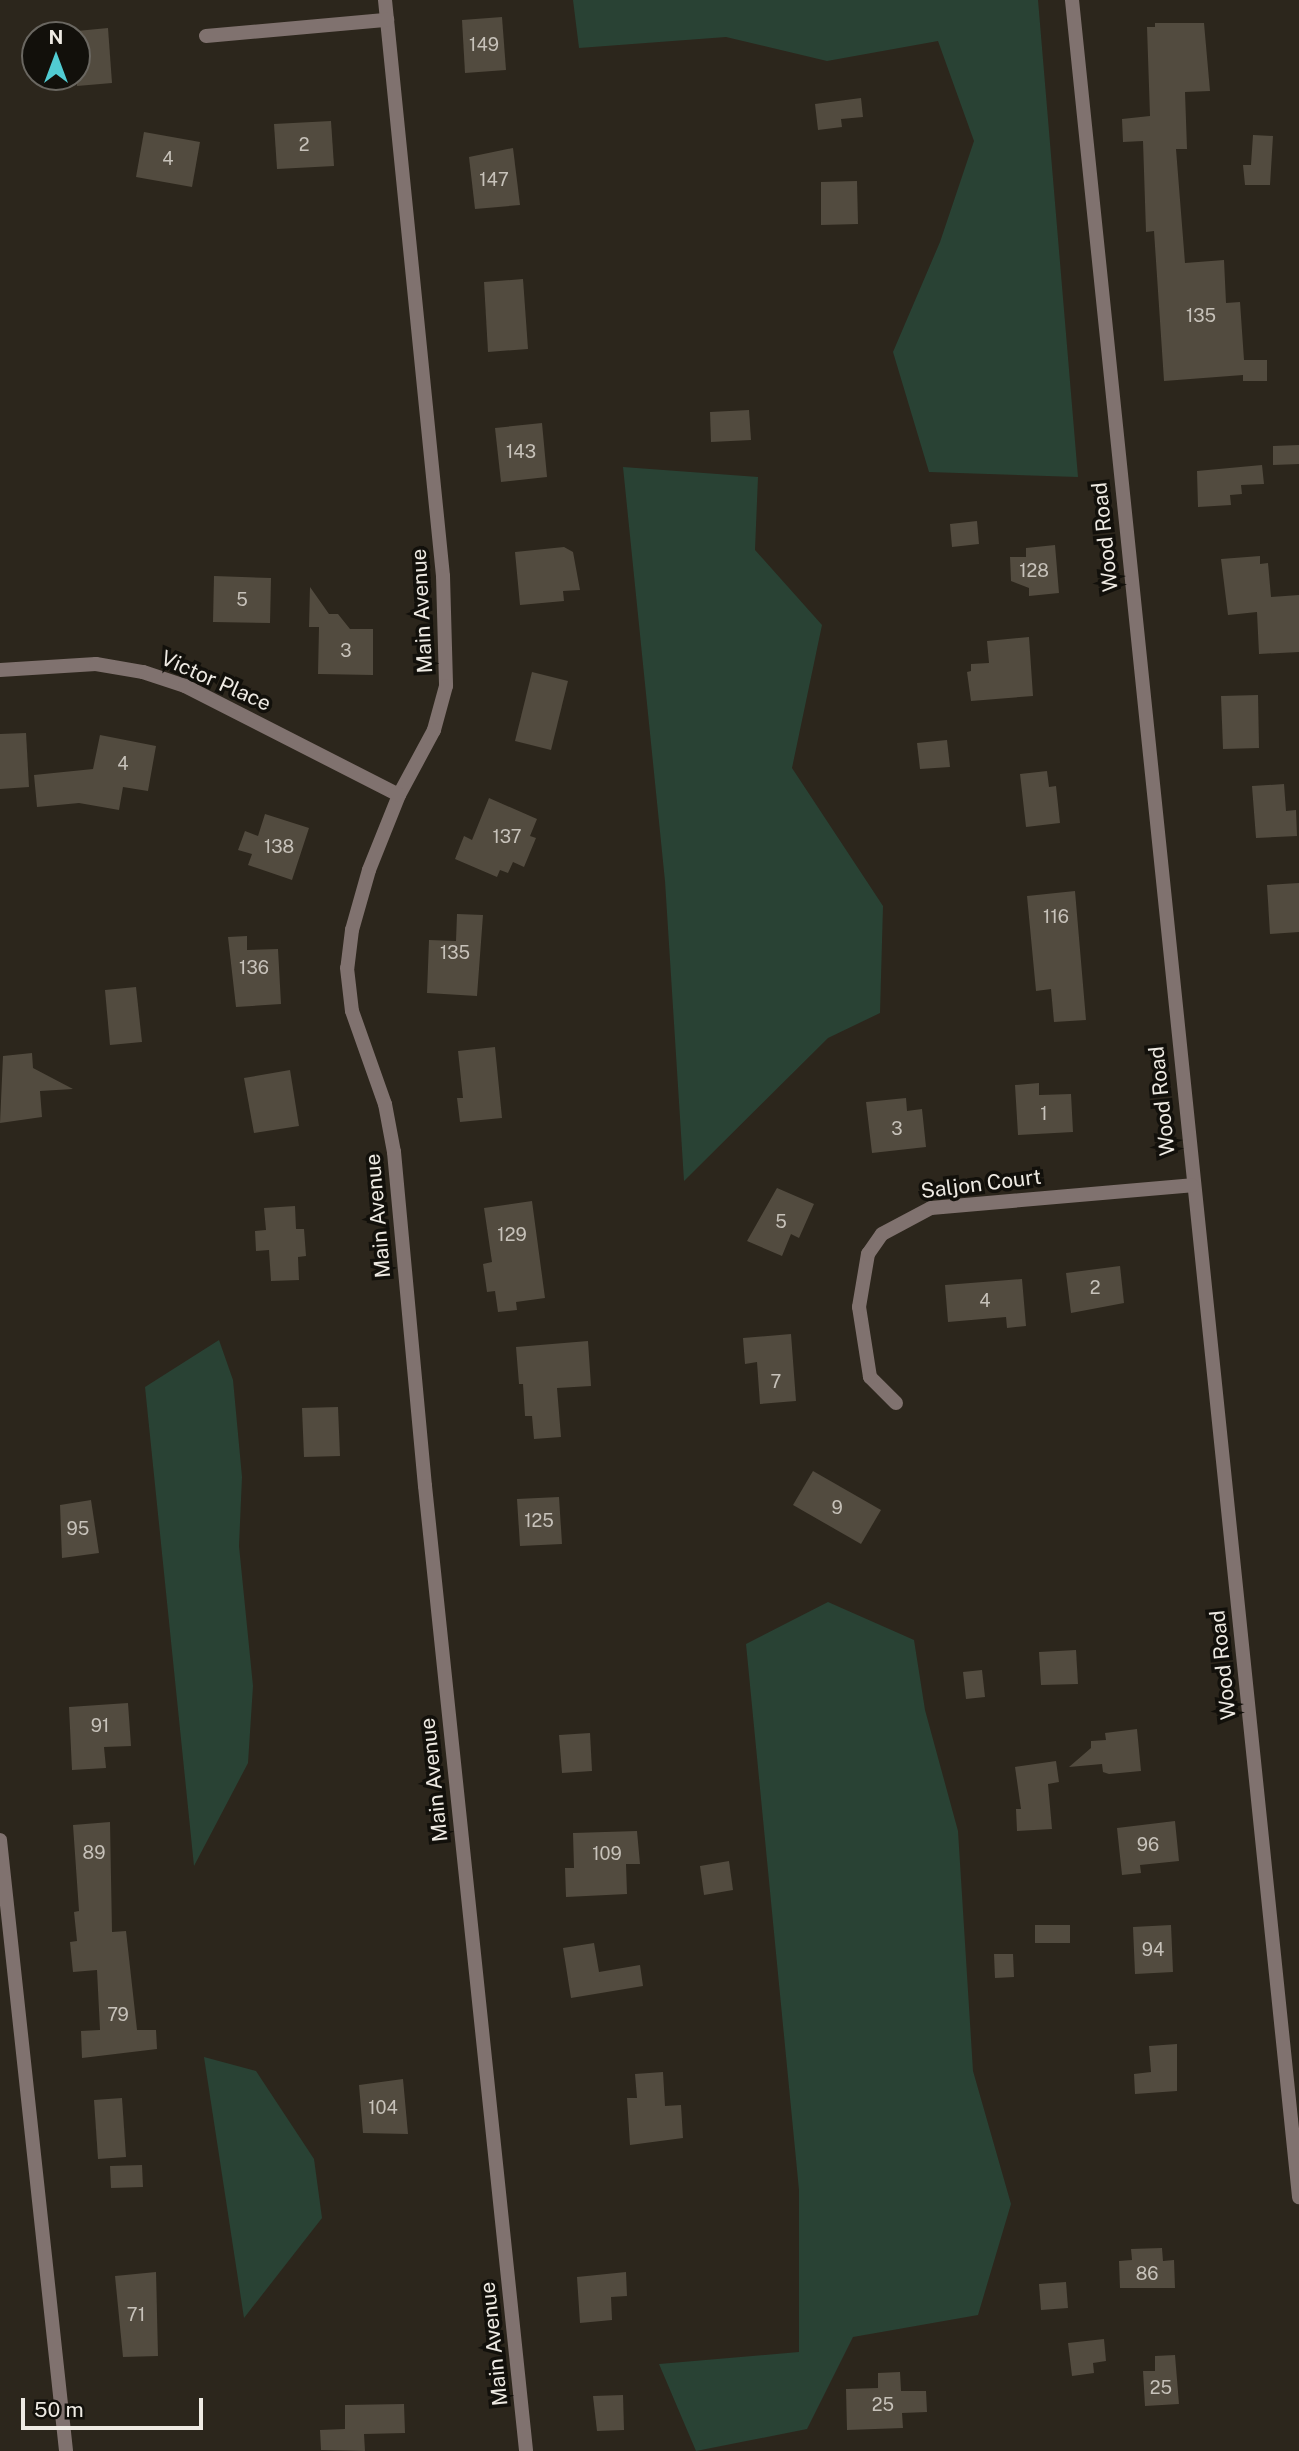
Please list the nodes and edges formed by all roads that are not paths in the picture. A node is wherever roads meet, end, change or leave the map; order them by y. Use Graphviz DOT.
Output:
graph roads {
  1 [pos="385,0"];
  2 [pos="1072,0"];
  3 [pos="387,20"];
  4 [pos="206,36"];
  5 [pos="0,670"];
  6 [pos="399,795"];
  7 [pos="1192,1185"];
  8 [pos="896,1403"];
  9 [pos="0,1840"];
  10 [pos="1299,2197"];
  11 [pos="66,2451"];
  12 [pos="526,2451"];
  1 -- 3 [label="street, Main Avenue"];
  2 -- 7 [label="street, Wood Road"];
  3 -- 4 [label="street"];
  3 -- 6 [label="street, Main Avenue"];
  5 -- 6 [label="street, Victor Place"];
  6 -- 12 [label="street, Main Avenue"];
  7 -- 8 [label="street, Saljon Court"];
  7 -- 10 [label="street, Wood Road"];
  9 -- 11 [label="street"];
}
